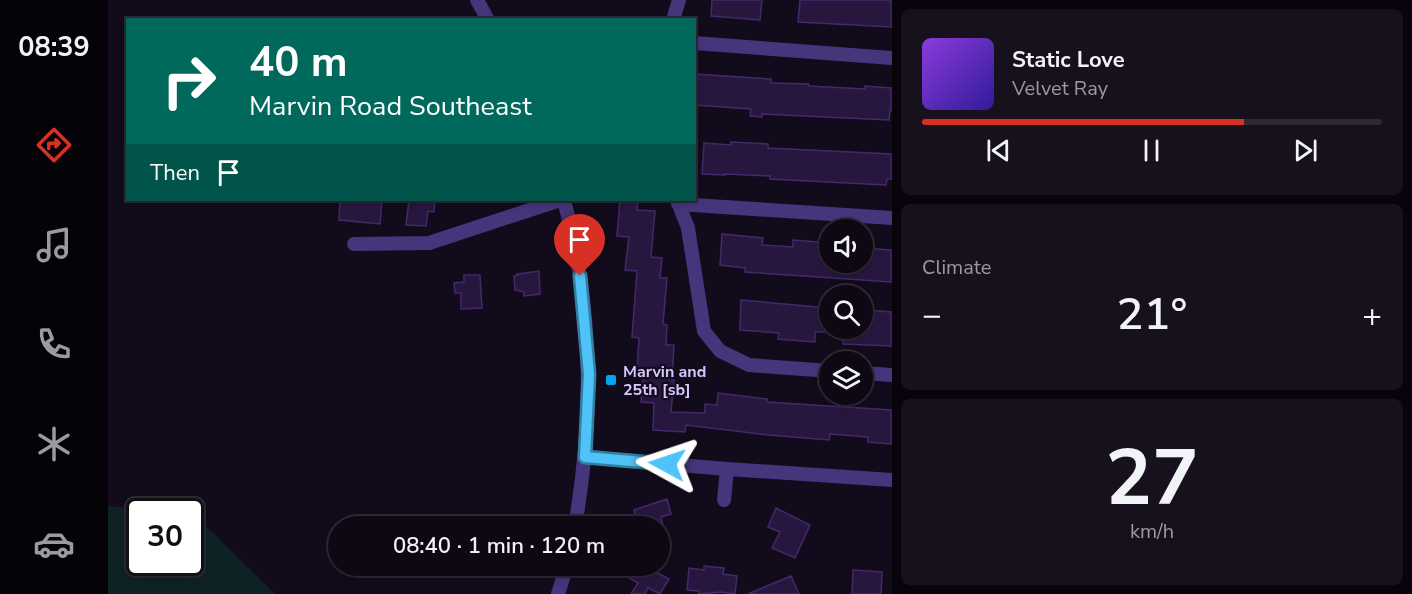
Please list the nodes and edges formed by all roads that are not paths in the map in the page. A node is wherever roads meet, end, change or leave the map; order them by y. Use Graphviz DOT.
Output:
graph roads {
  1 [pos="477,0"];
  2 [pos="679,0"];
  3 [pos="487,18"];
  4 [pos="674,18"];
  5 [pos="696,43"];
  6 [pos="891,58"];
  7 [pos="559,201"];
  8 [pos="562,201"];
  9 [pos="678,202"];
  10 [pos="891,218"];
  11 [pos="354,244"];
  12 [pos="819,370"];
  13 [pos="873,374"];
  14 [pos="891,375"];
  15 [pos="585,457"];
  16 [pos="727,469"];
  17 [pos="891,480"];
  18 [pos="724,500"];
  19 [pos="576,516"];
  20 [pos="564,576"];
  21 [pos="558,594"];
  1 -- 3 [label="street"];
  2 -- 4 [label="street"];
  5 -- 6 [label="street"];
  7 -- 11 [label="street"];
  8 -- 15 [label="street"];
  9 -- 10 [label="street"];
  9 -- 12 [label="street"];
  13 -- 14 [label="street"];
  15 -- 16 [label="street"];
  15 -- 19 [label="street"];
  16 -- 17 [label="street"];
  16 -- 18 [label="street"];
  20 -- 21 [label="street"];
}
